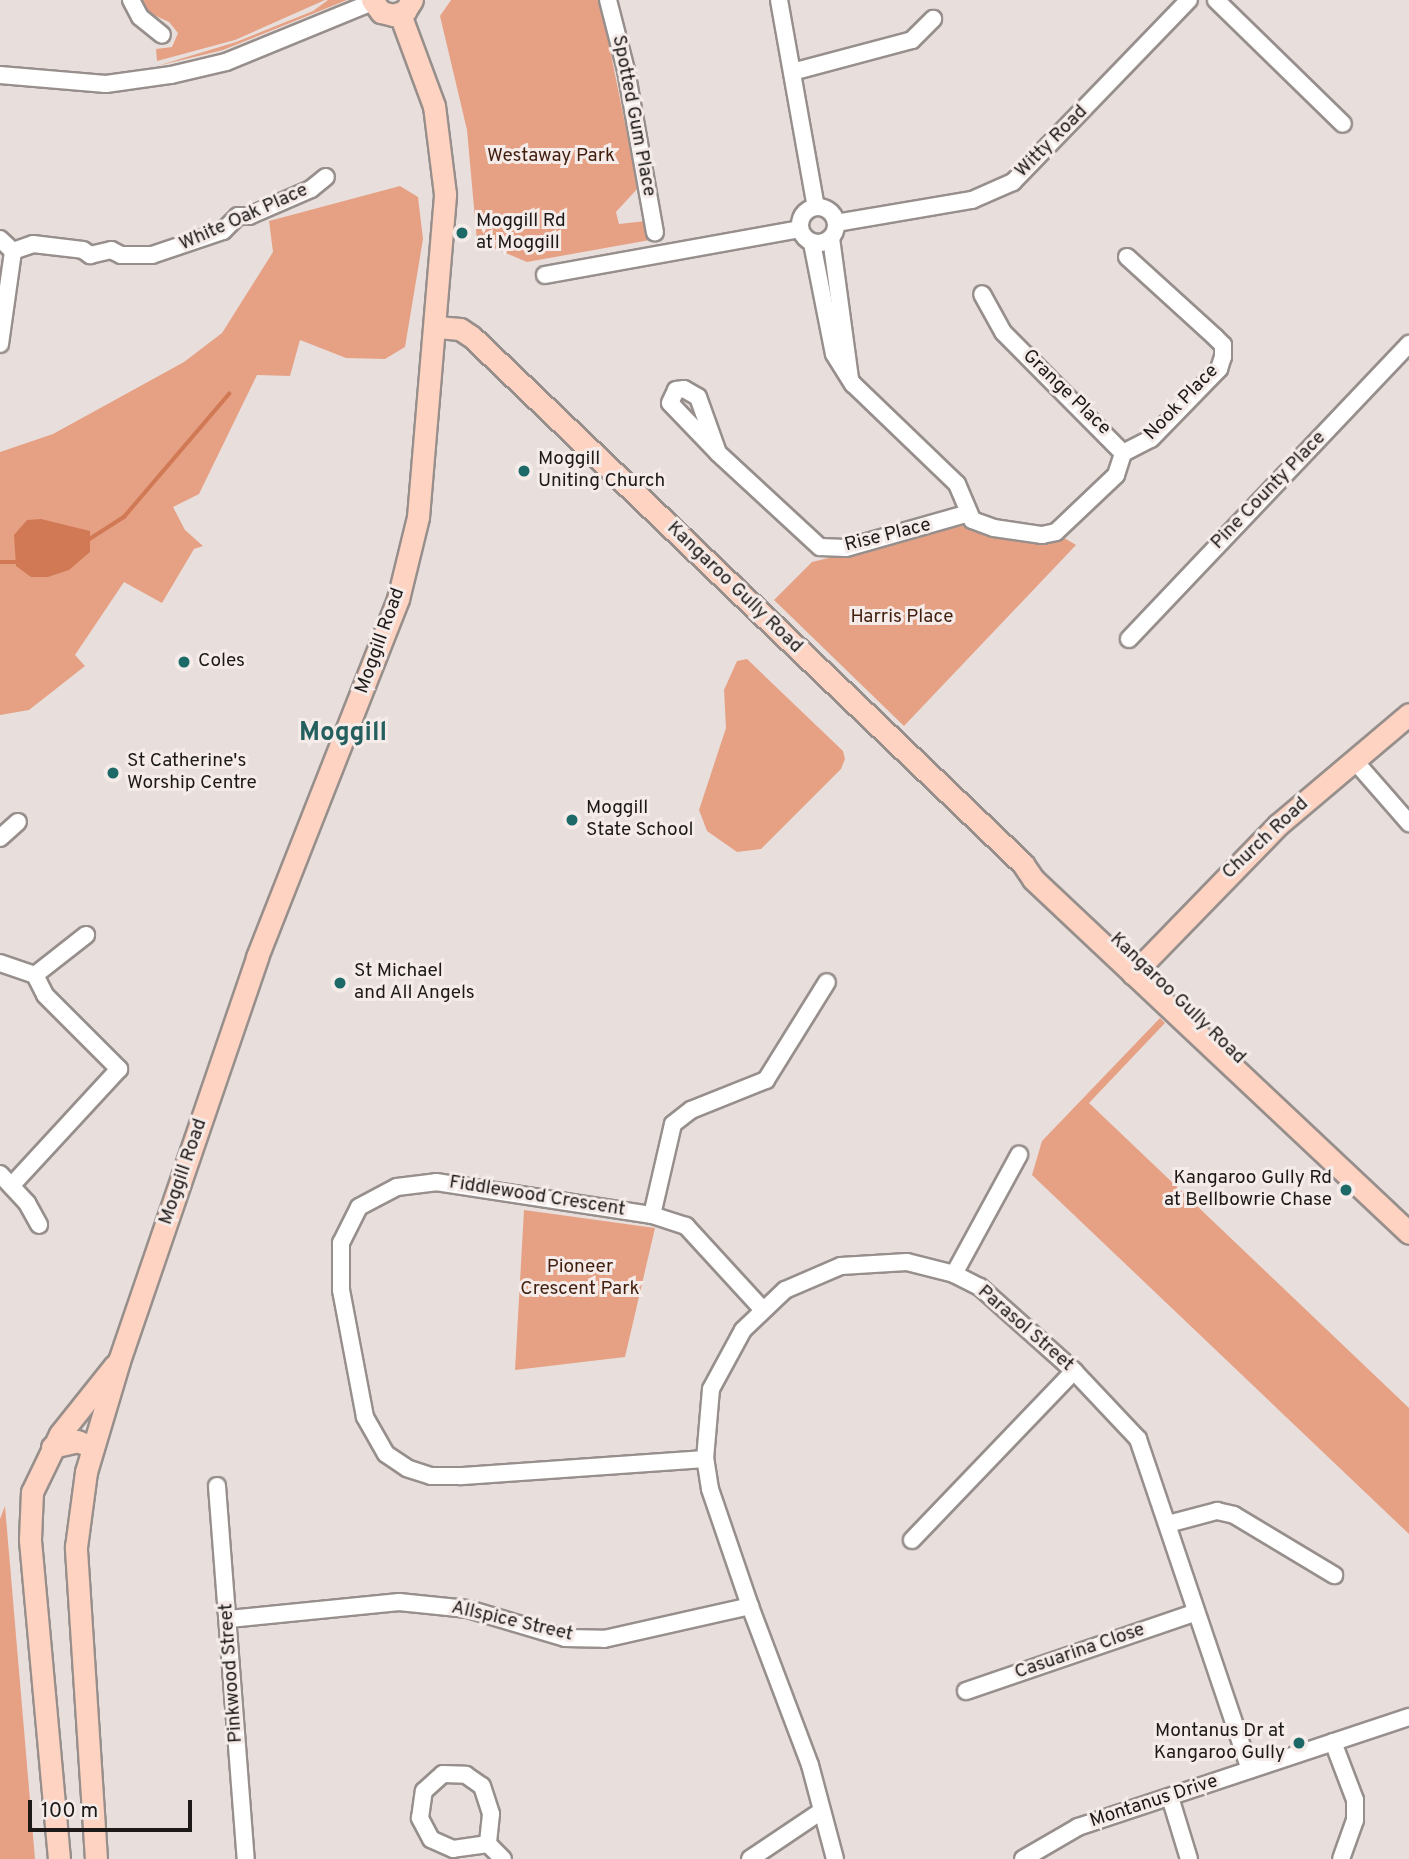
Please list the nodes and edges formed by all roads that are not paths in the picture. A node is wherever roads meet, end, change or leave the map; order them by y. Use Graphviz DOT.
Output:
graph roads {
  1 [pos="131,0"];
  2 [pos="608,0"];
  3 [pos="779,0"];
  4 [pos="1189,0"];
  5 [pos="1216,0"];
  6 [pos="372,1"];
  7 [pos="409,4"];
  8 [pos="933,19"];
  9 [pos="162,34"];
  10 [pos="792,72"];
  11 [pos="0,75"];
  12 [pos="1343,124"];
  13 [pos="326,177"];
  14 [pos="816,207"];
  15 [pos="800,229"];
  16 [pos="833,231"];
  17 [pos="655,232"];
  18 [pos="0,239"];
  19 [pos="812,243"];
  20 [pos="13,251"];
  21 [pos="1127,257"];
  22 [pos="545,275"];
  23 [pos="982,294"];
  24 [pos="437,327"];
  25 [pos="0,344"];
  26 [pos="1409,344"];
  27 [pos="851,380"];
  28 [pos="718,453"];
  29 [pos="1124,453"];
  30 [pos="968,513"];
  31 [pos="1129,639"];
  32 [pos="1409,714"];
  33 [pos="1354,760"];
  34 [pos="18,822"];
  35 [pos="1409,823"];
  36 [pos="0,838"];
  37 [pos="86,935"];
  38 [pos="0,963"];
  39 [pos="1138,969"];
  40 [pos="35,975"];
  41 [pos="827,982"];
  42 [pos="1019,1155"];
  43 [pos="6,1180"];
  44 [pos="652,1215"];
  45 [pos="39,1225"];
  46 [pos="1409,1233"];
  47 [pos="954,1274"];
  48 [pos="762,1309"];
  49 [pos="119,1361"];
  50 [pos="1074,1371"];
  51 [pos="52,1447"];
  52 [pos="93,1447"];
  53 [pos="705,1459"];
  54 [pos="218,1486"];
  55 [pos="1168,1524"];
  56 [pos="912,1540"];
  57 [pos="1334,1575"];
  58 [pos="750,1606"];
  59 [pos="1194,1613"];
  60 [pos="229,1619"];
  61 [pos="966,1691"];
  62 [pos="1409,1717"];
  63 [pos="1334,1742"];
  64 [pos="1250,1770"];
  65 [pos="1170,1797"];
  66 [pos="820,1812"];
  67 [pos="488,1844"];
  68 [pos="59,1859"];
  69 [pos="96,1859"];
  70 [pos="246,1859"];
  71 [pos="503,1859"];
  72 [pos="750,1859"];
  73 [pos="835,1859"];
  74 [pos="1023,1859"];
  75 [pos="1189,1859"];
  76 [pos="1341,1859"];
  1 -- 9 [label="street"];
  2 -- 17 [label="street, Spotted Gum Place"];
  3 -- 10 [label="street"];
  4 -- 16 [label="street, Witty Road"];
  5 -- 12 [label="street"];
  6 -- 7 [label="main road"];
  6 -- 11 [label="street"];
  7 -- 24 [label="main road, Moggill Road"];
  8 -- 10 [label="street"];
  10 -- 14 [label="street"];
  13 -- 20 [label="street, White Oak Place"];
  14 -- 15 [label="street"];
  14 -- 16 [label="street"];
  15 -- 19 [label="street"];
  15 -- 22 [label="street"];
  16 -- 19 [label="street, Witty Road"];
  16 -- 27 [label="street"];
  18 -- 20 [label="street"];
  19 -- 27 [label="street"];
  20 -- 25 [label="street"];
  21 -- 29 [label="street, Nook Place"];
  23 -- 29 [label="street, Grange Place"];
  24 -- 39 [label="main road, Kangaroo Gully Road"];
  24 -- 49 [label="main road, Moggill Road"];
  26 -- 31 [label="street, Pine County Place"];
  27 -- 30 [label="street"];
  28 -- 30 [label="street, Rise Place"];
  29 -- 30 [label="street, Grange Place"];
  32 -- 33 [label="main road, Church Road"];
  33 -- 35 [label="street"];
  33 -- 39 [label="main road, Church Road"];
  34 -- 36 [label="street"];
  37 -- 40 [label="street"];
  38 -- 40 [label="street"];
  39 -- 46 [label="main road, Kangaroo Gully Road"];
  40 -- 43 [label="street"];
  41 -- 44 [label="street"];
  42 -- 47 [label="street"];
  43 -- 45 [label="street"];
  44 -- 48 [label="street, Fiddlewood Crescent"];
  44 -- 53 [label="street, Fiddlewood Crescent"];
  47 -- 48 [label="street, Parasol Street"];
  47 -- 50 [label="street, Parasol Street"];
  48 -- 53 [label="street, Parasol Street"];
  49 -- 51 [label="main road, Moggill Road"];
  49 -- 52 [label="main road, Moggill Road"];
  50 -- 55 [label="street, Parasol Street"];
  50 -- 56 [label="street"];
  51 -- 52 [label="main road"];
  51 -- 68 [label="main road, Moggill Road"];
  52 -- 69 [label="main road, Moggill Road"];
  53 -- 58 [label="street, Parasol Street"];
  54 -- 60 [label="street, Pinkwood Street"];
  55 -- 57 [label="street"];
  55 -- 59 [label="street, Parasol Street"];
  58 -- 60 [label="street, Allspice Street"];
  58 -- 66 [label="street, Parasol Street"];
  59 -- 61 [label="street, Casuarina Close"];
  59 -- 64 [label="street, Parasol Street"];
  60 -- 70 [label="street, Pinkwood Street"];
  62 -- 63 [label="street, Montanus Drive"];
  63 -- 64 [label="street, Montanus Drive"];
  63 -- 76 [label="street"];
  64 -- 65 [label="street, Montanus Drive"];
  65 -- 74 [label="street, Montanus Drive"];
  65 -- 75 [label="street"];
  66 -- 72 [label="street"];
  66 -- 73 [label="street, Parasol Street"];
  67 -- 67 [label="street"];
  67 -- 71 [label="street"];
}
